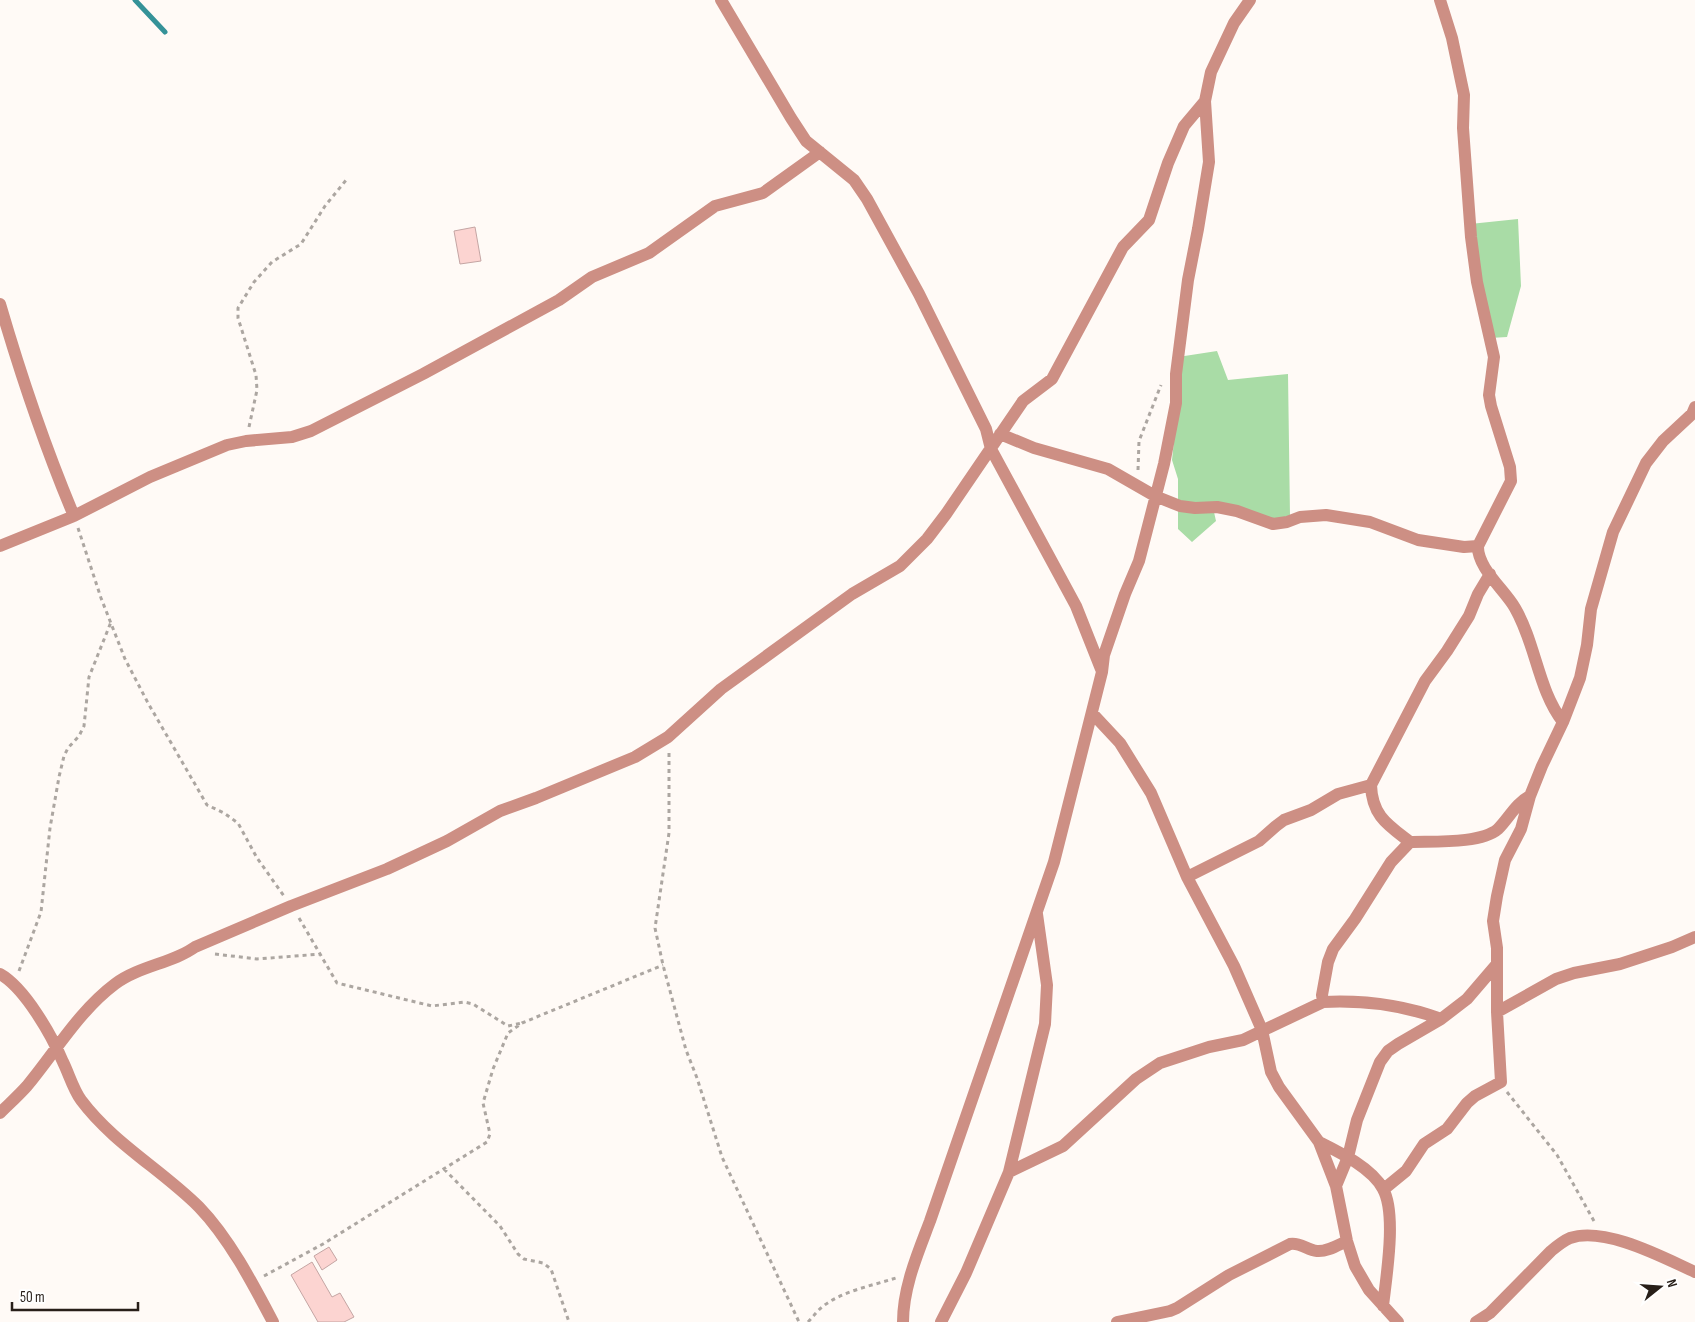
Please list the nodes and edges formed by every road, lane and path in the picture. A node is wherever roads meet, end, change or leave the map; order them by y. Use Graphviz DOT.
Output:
graph roads {
  1 [pos="722,0"];
  2 [pos="1250,0"];
  3 [pos="1440,0"];
  4 [pos="1205,101"];
  5 [pos="820,152"];
  6 [pos="347,179"];
  7 [pos="0,304"];
  8 [pos="1164,377"];
  9 [pos="1695,407"];
  10 [pos="1000,434"];
  11 [pos="246,441"];
  12 [pos="991,449"];
  13 [pos="1138,484"];
  14 [pos="1155,496"];
  15 [pos="74,516"];
  16 [pos="0,546"];
  17 [pos="1478,546"];
  18 [pos="1490,574"];
  19 [pos="110,622"];
  20 [pos="1102,672"];
  21 [pos="1092,713"];
  22 [pos="1563,722"];
  23 [pos="668,737"];
  24 [pos="1371,786"];
  25 [pos="1530,796"];
  26 [pos="1410,842"];
  27 [pos="1187,877"];
  28 [pos="291,906"];
  29 [pos="1037,912"];
  30 [pos="1695,937"];
  31 [pos="213,954"];
  32 [pos="321,954"];
  33 [pos="1497,964"];
  34 [pos="663,966"];
  35 [pos="0,974"];
  36 [pos="14,984"];
  37 [pos="1323,1002"];
  38 [pos="1497,1012"];
  39 [pos="1441,1019"];
  40 [pos="522,1023"];
  41 [pos="1262,1030"];
  42 [pos="56,1047"];
  43 [pos="1501,1082"];
  44 [pos="0,1113"];
  45 [pos="1319,1142"];
  46 [pos="1348,1157"];
  47 [pos="444,1169"];
  48 [pos="1009,1172"];
  49 [pos="1336,1186"];
  50 [pos="1384,1190"];
  51 [pos="1609,1239"];
  52 [pos="1347,1241"];
  53 [pos="1695,1272"];
  54 [pos="910,1274"];
  55 [pos="252,1282"];
  56 [pos="1382,1306"];
  57 [pos="273,1322"];
  58 [pos="569,1322"];
  59 [pos="798,1322"];
  60 [pos="808,1322"];
  61 [pos="903,1322"];
  62 [pos="941,1322"];
  63 [pos="1117,1322"];
  64 [pos="1398,1322"];
  65 [pos="1476,1322"];
  1 -- 5 [label="street"];
  2 -- 4 [label="street"];
  3 -- 17 [label="street"];
  4 -- 10 [label="street"];
  4 -- 14 [label="street"];
  5 -- 11 [label="street"];
  5 -- 12 [label="street"];
  6 -- 11 [label="path"];
  7 -- 15 [label="street"];
  8 -- 13 [label="path"];
  9 -- 22 [label="street"];
  10 -- 12 [label="street"];
  10 -- 13 [label="street"];
  11 -- 15 [label="street"];
  12 -- 20 [label="street"];
  12 -- 23 [label="street"];
  13 -- 14 [label="street"];
  14 -- 17 [label="street"];
  14 -- 20 [label="street"];
  15 -- 16 [label="street"];
  15 -- 19 [label="path"];
  17 -- 18 [label="street"];
  18 -- 22 [label="street"];
  18 -- 24 [label="street"];
  19 -- 28 [label="path"];
  19 -- 36 [label="path"];
  20 -- 21 [label="street"];
  21 -- 27 [label="street"];
  21 -- 29 [label="street"];
  22 -- 25 [label="street"];
  23 -- 28 [label="street"];
  23 -- 34 [label="path"];
  24 -- 26 [label="street"];
  24 -- 27 [label="street"];
  25 -- 26 [label="street"];
  25 -- 33 [label="street"];
  26 -- 37 [label="street"];
  27 -- 41 [label="street"];
  28 -- 32 [label="path"];
  28 -- 42 [label="street"];
  29 -- 48 [label="street"];
  29 -- 54 [label="street"];
  30 -- 38 [label="street"];
  31 -- 32 [label="path"];
  32 -- 40 [label="path"];
  33 -- 38 [label="street"];
  33 -- 39 [label="street"];
  34 -- 40 [label="path"];
  34 -- 59 [label="path"];
  35 -- 36 [label="street"];
  36 -- 42 [label="street"];
  37 -- 39 [label="street"];
  37 -- 41 [label="street"];
  38 -- 43 [label="street"];
  39 -- 46 [label="street"];
  40 -- 47 [label="path"];
  41 -- 45 [label="street"];
  41 -- 48 [label="street"];
  42 -- 44 [label="street"];
  42 -- 55 [label="street"];
  43 -- 50 [label="street"];
  43 -- 51 [label="path"];
  45 -- 46 [label="street"];
  45 -- 49 [label="street"];
  46 -- 49 [label="street"];
  46 -- 50 [label="street"];
  47 -- 55 [label="path"];
  47 -- 58 [label="path"];
  48 -- 62 [label="street"];
  49 -- 52 [label="street"];
  50 -- 56 [label="street"];
  51 -- 53 [label="street"];
  51 -- 65 [label="street"];
  52 -- 56 [label="street"];
  52 -- 63 [label="street"];
  54 -- 60 [label="path"];
  54 -- 61 [label="street"];
  55 -- 57 [label="street"];
  56 -- 64 [label="street"];
}
